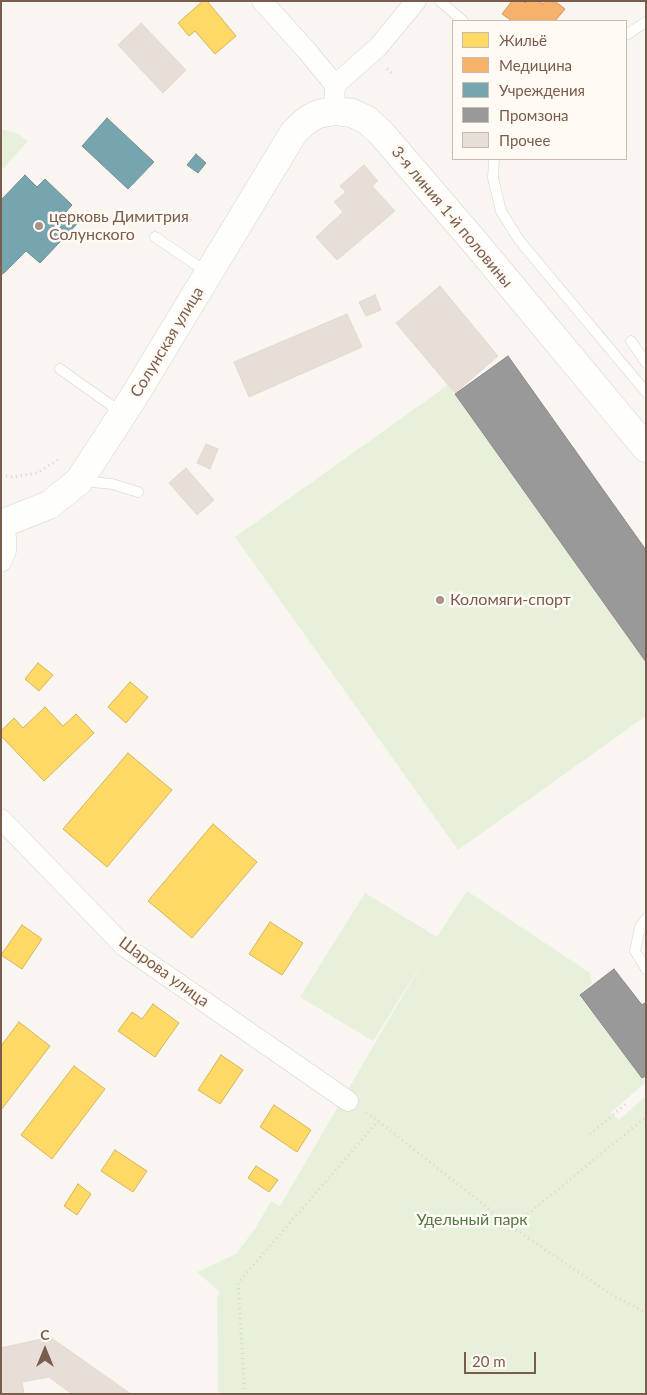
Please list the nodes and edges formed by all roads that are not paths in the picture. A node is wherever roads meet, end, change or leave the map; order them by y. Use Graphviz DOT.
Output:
graph roads {
  1 [pos="262,1"];
  2 [pos="416,1"];
  3 [pos="440,1"];
  4 [pos="462,20"];
  5 [pos="646,22"];
  6 [pos="627,34"];
  7 [pos="335,85"];
  8 [pos="334,112"];
  9 [pos="494,160"];
  10 [pos="154,237"];
  11 [pos="208,273"];
  12 [pos="631,341"];
  13 [pos="646,363"];
  14 [pos="60,369"];
  15 [pos="646,392"];
  16 [pos="123,414"];
  17 [pos="646,448"];
  18 [pos="79,481"];
  19 [pos="138,492"];
  20 [pos="2,524"];
  21 [pos="1,562"];
  22 [pos="1,819"];
  23 [pos="646,919"];
  24 [pos="646,969"];
  25 [pos="348,1101"];
  1 -- 7 [label="street"];
  2 -- 7 [label="street"];
  3 -- 4 [label="lane"];
  5 -- 6 [label="lane"];
  7 -- 8 [label="street"];
  8 -- 11 [label="street, Солунская улица"];
  8 -- 17 [label="street, 3-я линия 1-й половины"];
  9 -- 15 [label="lane"];
  10 -- 11 [label="lane"];
  11 -- 16 [label="street, Солунская улица"];
  12 -- 13 [label="lane"];
  14 -- 16 [label="lane"];
  16 -- 18 [label="street, Солунская улица"];
  18 -- 19 [label="lane"];
  18 -- 20 [label="street, Солунская улица"];
  20 -- 21 [label="street, Солунская улица"];
  22 -- 25 [label="street, Шарова улица"];
  23 -- 24 [label="lane"];
}
